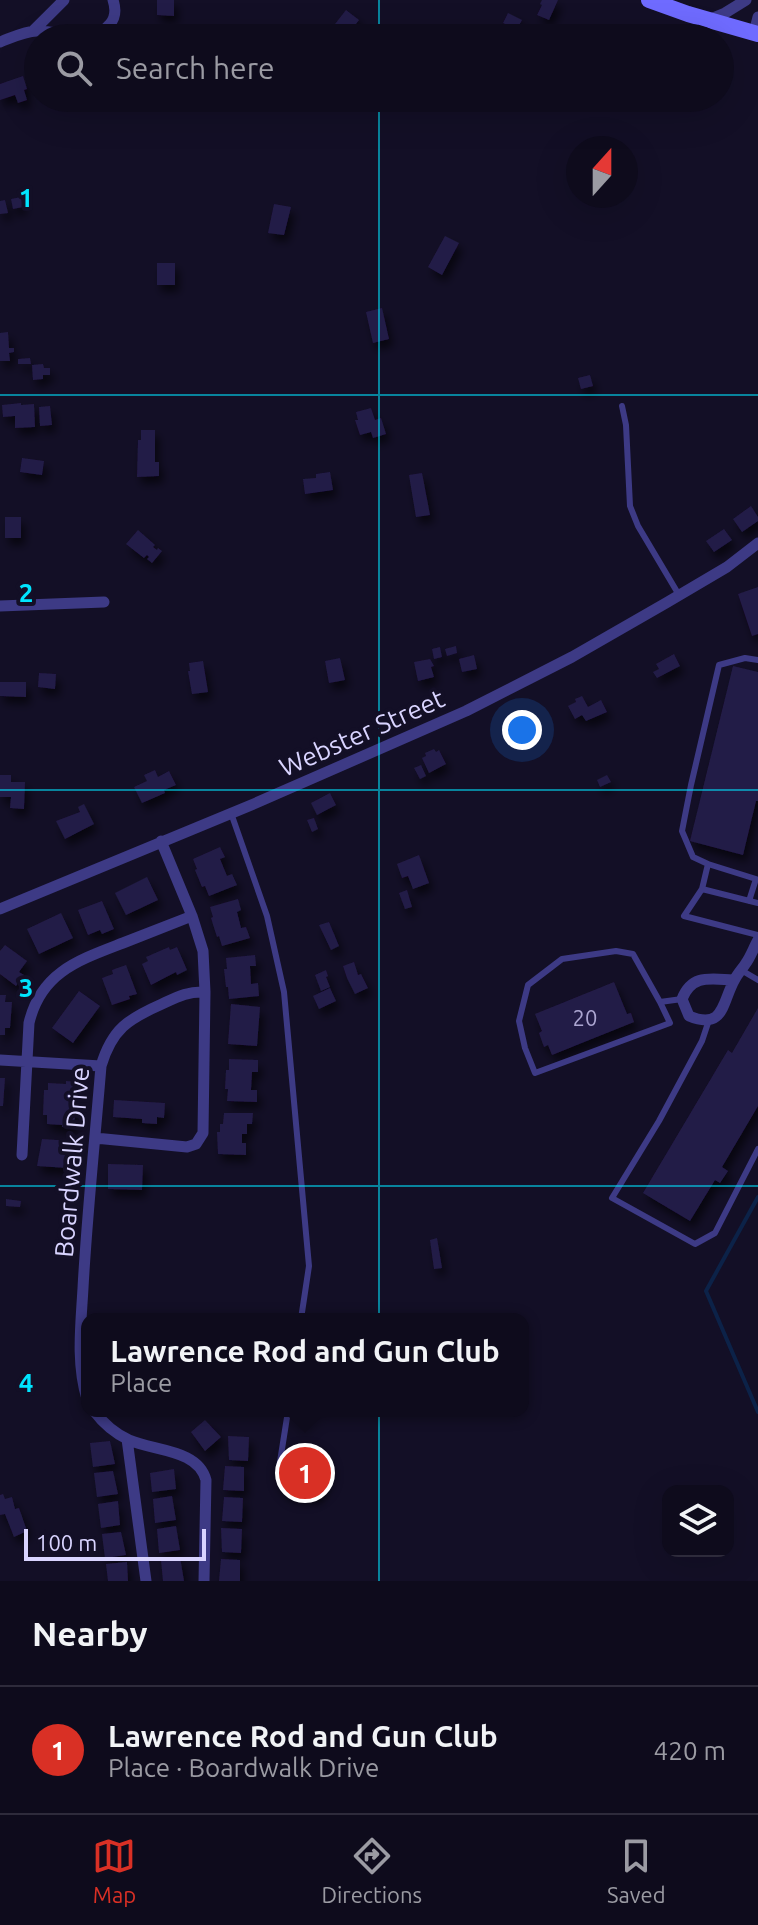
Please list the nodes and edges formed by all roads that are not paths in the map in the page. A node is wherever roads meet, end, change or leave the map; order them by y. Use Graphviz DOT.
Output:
graph roads {
  1 [pos="64,0"];
  2 [pos="113,0"];
  3 [pos="649,0"];
  4 [pos="746,0"];
  5 [pos="708,20"];
  6 [pos="40,24"];
  7 [pos="110,24"];
  8 [pos="732,24"];
  9 [pos="734,24"];
  10 [pos="757,28"];
  11 [pos="24,34"];
  12 [pos="0,42"];
  13 [pos="622,406"];
  14 [pos="758,543"];
  15 [pos="679,595"];
  16 [pos="104,602"];
  17 [pos="0,606"];
  18 [pos="758,660"];
  19 [pos="231,813"];
  20 [pos="161,841"];
  21 [pos="708,864"];
  22 [pos="702,889"];
  23 [pos="749,901"];
  24 [pos="758,903"];
  25 [pos="0,909"];
  26 [pos="192,916"];
  27 [pos="757,942"];
  28 [pos="741,970"];
  29 [pos="733,980"];
  30 [pos="758,980"];
  31 [pos="205,992"];
  32 [pos="682,999"];
  33 [pos="660,1002"];
  34 [pos="709,1020"];
  35 [pos="0,1060"];
  36 [pos="27,1062"];
  37 [pos="101,1066"];
  38 [pos="95,1138"];
  39 [pos="758,1149"];
  40 [pos="22,1155"];
  41 [pos="82,1313"];
  42 [pos="302,1313"];
  43 [pos="100,1417"];
  44 [pos="287,1417"];
  45 [pos="127,1439"];
  46 [pos="279,1468"];
  47 [pos="146,1581"];
  48 [pos="204,1581"];
  1 -- 6 [label="street"];
  2 -- 7 [label="street"];
  3 -- 5 [label="main road"];
  4 -- 5 [label="street"];
  5 -- 8 [label="main road"];
  9 -- 10 [label="main road"];
  11 -- 12 [label="street"];
  13 -- 15 [label="lane"];
  14 -- 15 [label="street, Webster Street"];
  15 -- 19 [label="street, Webster Street"];
  16 -- 17 [label="street"];
  18 -- 21 [label="lane"];
  19 -- 20 [label="street, Webster Street"];
  19 -- 42 [label="lane"];
  20 -- 25 [label="street, Webster Street"];
  20 -- 26 [label="street"];
  21 -- 22 [label="lane"];
  21 -- 23 [label="lane"];
  22 -- 23 [label="lane"];
  22 -- 27 [label="lane"];
  23 -- 24 [label="lane"];
  26 -- 31 [label="street"];
  26 -- 36 [label="street"];
  27 -- 28 [label="street"];
  28 -- 29 [label="street"];
  28 -- 30 [label="lane"];
  29 -- 32 [label="street"];
  29 -- 34 [label="street"];
  31 -- 37 [label="street, Boardwalk Drive"];
  31 -- 38 [label="street"];
  32 -- 33 [label="lane"];
  32 -- 34 [label="street"];
  33 -- 33 [label="lane"];
  34 -- 39 [label="lane"];
  35 -- 36 [label="street"];
  36 -- 37 [label="street"];
  36 -- 40 [label="street"];
  37 -- 38 [label="street, Boardwalk Drive"];
  38 -- 41 [label="street, Boardwalk Drive"];
  43 -- 45 [label="street"];
  44 -- 46 [label="lane"];
  45 -- 47 [label="street"];
  45 -- 48 [label="street"];
}
